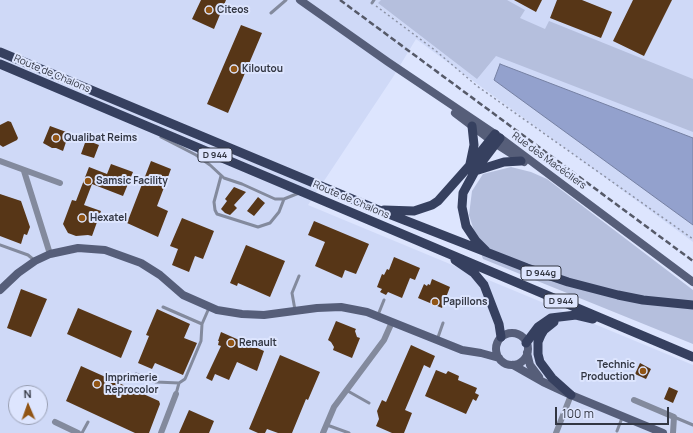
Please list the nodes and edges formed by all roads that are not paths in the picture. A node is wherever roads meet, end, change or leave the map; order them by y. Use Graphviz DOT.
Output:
graph roads {
  1 [pos="286,0"];
  2 [pos="300,0"];
  3 [pos="271,13"];
  4 [pos="0,52"];
  5 [pos="388,62"];
  6 [pos="0,64"];
  7 [pos="113,112"];
  8 [pos="472,126"];
  9 [pos="495,139"];
  10 [pos="0,161"];
  11 [pos="521,161"];
  12 [pos="473,168"];
  13 [pos="24,170"];
  14 [pos="221,176"];
  15 [pos="556,178"];
  16 [pos="60,183"];
  17 [pos="302,191"];
  18 [pos="284,199"];
  19 [pos="376,209"];
  20 [pos="0,245"];
  21 [pos="430,245"];
  22 [pos="50,254"];
  23 [pos="489,254"];
  24 [pos="35,261"];
  25 [pos="299,276"];
  26 [pos="693,282"];
  27 [pos="0,290"];
  28 [pos="384,300"];
  29 [pos="689,304"];
  30 [pos="163,307"];
  31 [pos="210,307"];
  32 [pos="295,311"];
  33 [pos="378,316"];
  34 [pos="564,316"];
  35 [pos="392,322"];
  36 [pos="443,323"];
  37 [pos="202,324"];
  38 [pos="437,340"];
  39 [pos="499,340"];
  40 [pos="526,343"];
  41 [pos="481,353"];
  42 [pos="527,353"];
  43 [pos="689,355"];
  44 [pos="499,358"];
  45 [pos="513,364"];
  46 [pos="136,374"];
  47 [pos="543,382"];
  48 [pos="179,383"];
  49 [pos="346,390"];
  50 [pos="176,394"];
  51 [pos="571,396"];
  52 [pos="634,400"];
  53 [pos="369,402"];
  54 [pos="623,417"];
  55 [pos="674,417"];
  56 [pos="55,422"];
  57 [pos="88,422"];
  58 [pos="327,425"];
  59 [pos="693,425"];
  60 [pos="617,431"];
  61 [pos="78,433"];
  62 [pos="82,433"];
  63 [pos="161,433"];
  64 [pos="323,433"];
  65 [pos="349,433"];
  66 [pos="556,433"];
  67 [pos="663,433"];
  68 [pos="673,433"];
  1 -- 3 [label="lane"];
  2 -- 5 [label="street, Rue des Macécliers"];
  4 -- 19 [label="main road, Route de Chalons / D 944"];
  5 -- 8 [label="street, Rue des Macécliers"];
  5 -- 9 [label="street, Rue des Macécliers"];
  6 -- 7 [label="main road, Route de Chalons / D 944"];
  7 -- 14 [label="lane"];
  7 -- 17 [label="main road, Route de Chalons / D 944"];
  8 -- 9 [label="street, Rue des Macécliers"];
  8 -- 12 [label="main road"];
  9 -- 11 [label="street, Rue des Macécliers"];
  9 -- 12 [label="main road"];
  9 -- 15 [label="street, Rue des Macécliers"];
  10 -- 13 [label="street"];
  11 -- 12 [label="main road"];
  11 -- 15 [label="street, Rue des Macécliers"];
  12 -- 19 [label="main road"];
  12 -- 23 [label="main road"];
  13 -- 16 [label="street"];
  13 -- 22 [label="street"];
  14 -- 18 [label="lane"];
  14 -- 18 [label="lane"];
  15 -- 26 [label="street, Rue des Macécliers"];
  17 -- 18 [label="lane"];
  17 -- 21 [label="main road, Route de Chalons / D 944"];
  19 -- 23 [label="main road, Route de Chalons / D 944"];
  20 -- 24 [label="lane"];
  21 -- 39 [label="main road"];
  21 -- 43 [label="main road, Route de Chalons / D 944"];
  22 -- 24 [label="street"];
  22 -- 31 [label="street"];
  23 -- 29 [label="main road, Route de Chalons / D 944g"];
  24 -- 27 [label="street"];
  25 -- 32 [label="lane"];
  28 -- 33 [label="lane"];
  30 -- 37 [label="lane"];
  31 -- 32 [label="street"];
  31 -- 37 [label="lane"];
  32 -- 33 [label="street"];
  33 -- 35 [label="street"];
  34 -- 40 [label="main road"];
  34 -- 43 [label="main road"];
  34 -- 51 [label="main road"];
  35 -- 38 [label="street"];
  35 -- 49 [label="street"];
  36 -- 38 [label="lane"];
  37 -- 48 [label="lane"];
  38 -- 41 [label="street"];
  39 -- 40 [label="street"];
  39 -- 41 [label="street"];
  39 -- 44 [label="street"];
  40 -- 42 [label="street"];
  41 -- 44 [label="street"];
  42 -- 45 [label="street"];
  42 -- 47 [label="street"];
  44 -- 45 [label="street"];
  45 -- 47 [label="street"];
  46 -- 48 [label="lane"];
  47 -- 51 [label="street"];
  48 -- 50 [label="lane"];
  49 -- 53 [label="lane"];
  49 -- 58 [label="street"];
  50 -- 63 [label="street"];
  51 -- 54 [label="street"];
  51 -- 66 [label="street"];
  52 -- 55 [label="street"];
  54 -- 60 [label="lane"];
  54 -- 67 [label="street"];
  55 -- 59 [label="lane"];
  55 -- 68 [label="street"];
  56 -- 61 [label="street"];
  57 -- 62 [label="lane"];
  58 -- 64 [label="street"];
  58 -- 65 [label="lane"];
}
